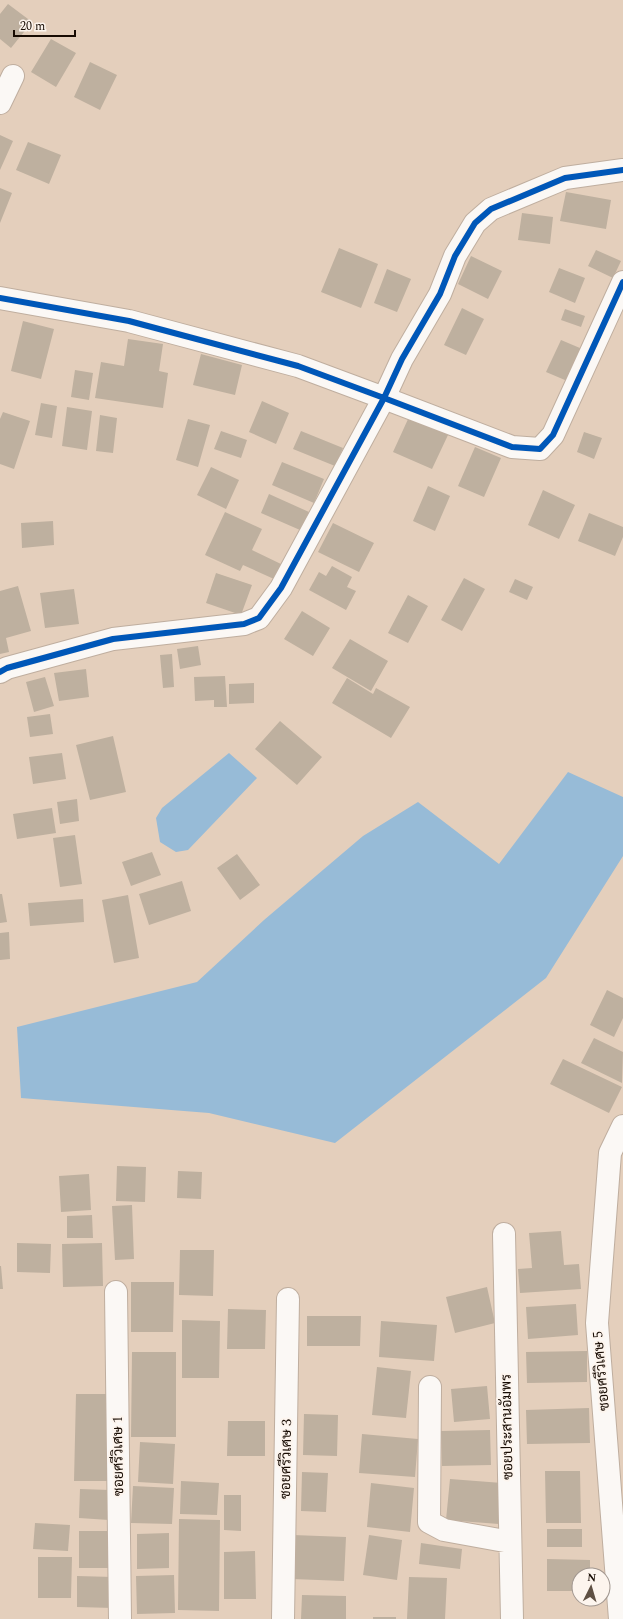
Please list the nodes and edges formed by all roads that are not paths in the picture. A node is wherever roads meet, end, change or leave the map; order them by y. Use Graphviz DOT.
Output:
graph roads {
  1 [pos="13,76"];
  2 [pos="0,103"];
  3 [pos="623,170"];
  4 [pos="623,282"];
  5 [pos="0,298"];
  6 [pos="384,398"];
  7 [pos="0,672"];
  8 [pos="623,1126"];
  9 [pos="504,1234"];
  10 [pos="116,1292"];
  11 [pos="288,1299"];
  12 [pos="430,1387"];
  13 [pos="510,1542"];
  14 [pos="120,1619"];
  15 [pos="283,1619"];
  16 [pos="512,1619"];
  17 [pos="620,1619"];
  1 -- 2 [label="street"];
  3 -- 6 [label="street"];
  4 -- 6 [label="street"];
  5 -- 6 [label="street"];
  6 -- 7 [label="street"];
  8 -- 17 [label="street, ซอยศรีวิเศษ 5"];
  9 -- 13 [label="street, ซอยประสานอัมพร"];
  10 -- 14 [label="street, ซอยศรีวิเศษ 1"];
  11 -- 15 [label="street, ซอยศรีวิเศษ 3"];
  12 -- 13 [label="street"];
  13 -- 16 [label="street, ซอยประสานอัมพร"];
}
